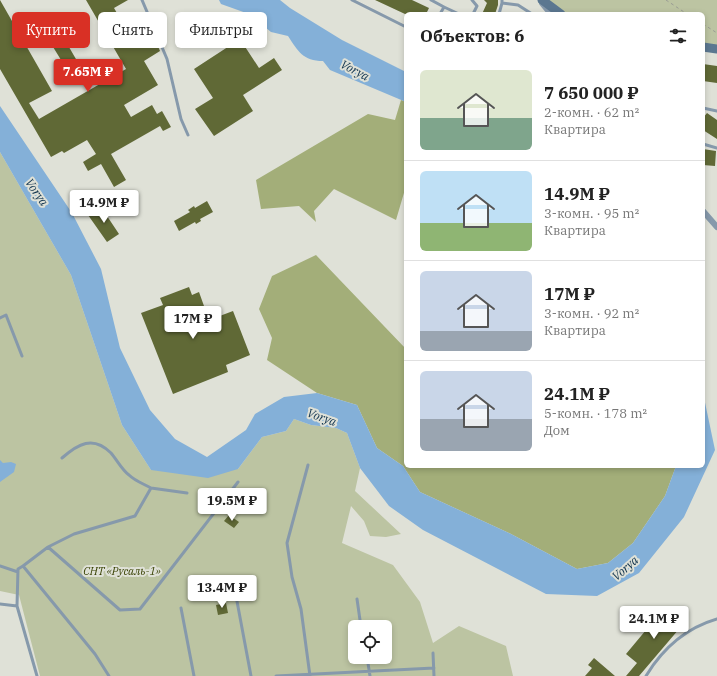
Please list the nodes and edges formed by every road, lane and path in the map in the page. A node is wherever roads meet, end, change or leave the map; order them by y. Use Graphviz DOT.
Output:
graph roads {
  1 [pos="142,0"];
  2 [pos="352,0"];
  3 [pos="431,0"];
  4 [pos="472,0"];
  5 [pos="541,0"];
  6 [pos="666,0"];
  7 [pos="502,2"];
  8 [pos="444,7"];
  9 [pos="441,12"];
  10 [pos="455,12"];
  11 [pos="474,12"];
  12 [pos="500,12"];
  13 [pos="529,12"];
  14 [pos="550,12"];
  15 [pos="558,12"];
  16 [pos="684,12"];
  17 [pos="705,25"];
  18 [pos="404,26"];
  19 [pos="717,33"];
  20 [pos="705,47"];
  21 [pos="717,49"];
  22 [pos="705,108"];
  23 [pos="717,111"];
  24 [pos="188,135"];
  25 [pos="705,145"];
  26 [pos="717,148"];
  27 [pos="705,213"];
  28 [pos="717,227"];
  29 [pos="0,318"];
  30 [pos="22,356"];
  31 [pos="62,458"];
  32 [pos="308,465"];
  33 [pos="238,482"];
  34 [pos="151,488"];
  35 [pos="186,493"];
  36 [pos="48,547"];
  37 [pos="0,566"];
  38 [pos="23,566"];
  39 [pos="18,572"];
  40 [pos="236,596"];
  41 [pos="357,599"];
  42 [pos="0,604"];
  43 [pos="17,606"];
  44 [pos="181,608"];
  45 [pos="717,619"];
  46 [pos="360,620"];
  47 [pos="433,653"];
  48 [pos="368,664"];
  49 [pos="434,668"];
  50 [pos="370,671"];
  51 [pos="310,675"];
  52 [pos="37,676"];
  53 [pos="109,676"];
  54 [pos="194,676"];
  55 [pos="251,676"];
  56 [pos="276,676"];
  57 [pos="370,676"];
  58 [pos="434,676"];
  59 [pos="646,676"];
  1 -- 24 [label="lane"];
  2 -- 18 [label="lane"];
  3 -- 8 [label="lane"];
  4 -- 11 [label="lane"];
  5 -- 14 [label="street"];
  5 -- 15 [label="main road"];
  6 -- 16 [label="path"];
  7 -- 12 [label="lane"];
  7 -- 13 [label="lane"];
  8 -- 9 [label="lane"];
  8 -- 10 [label="lane"];
  17 -- 19 [label="path"];
  20 -- 21 [label="main road"];
  22 -- 23 [label="lane"];
  25 -- 26 [label="lane"];
  27 -- 28 [label="street"];
  29 -- 30 [label="lane"];
  31 -- 34 [label="lane"];
  32 -- 51 [label="lane"];
  33 -- 36 [label="lane"];
  34 -- 35 [label="lane"];
  34 -- 36 [label="lane"];
  36 -- 38 [label="lane"];
  37 -- 39 [label="lane"];
  38 -- 39 [label="lane"];
  38 -- 53 [label="lane"];
  39 -- 43 [label="lane"];
  40 -- 55 [label="lane"];
  41 -- 46 [label="lane"];
  42 -- 43 [label="lane"];
  43 -- 52 [label="lane"];
  44 -- 54 [label="lane"];
  45 -- 59 [label="lane"];
  47 -- 49 [label="lane"];
  48 -- 50 [label="lane"];
  49 -- 50 [label="lane"];
  49 -- 58 [label="lane"];
  50 -- 51 [label="lane"];
  50 -- 57 [label="lane"];
  51 -- 56 [label="lane"];
}
